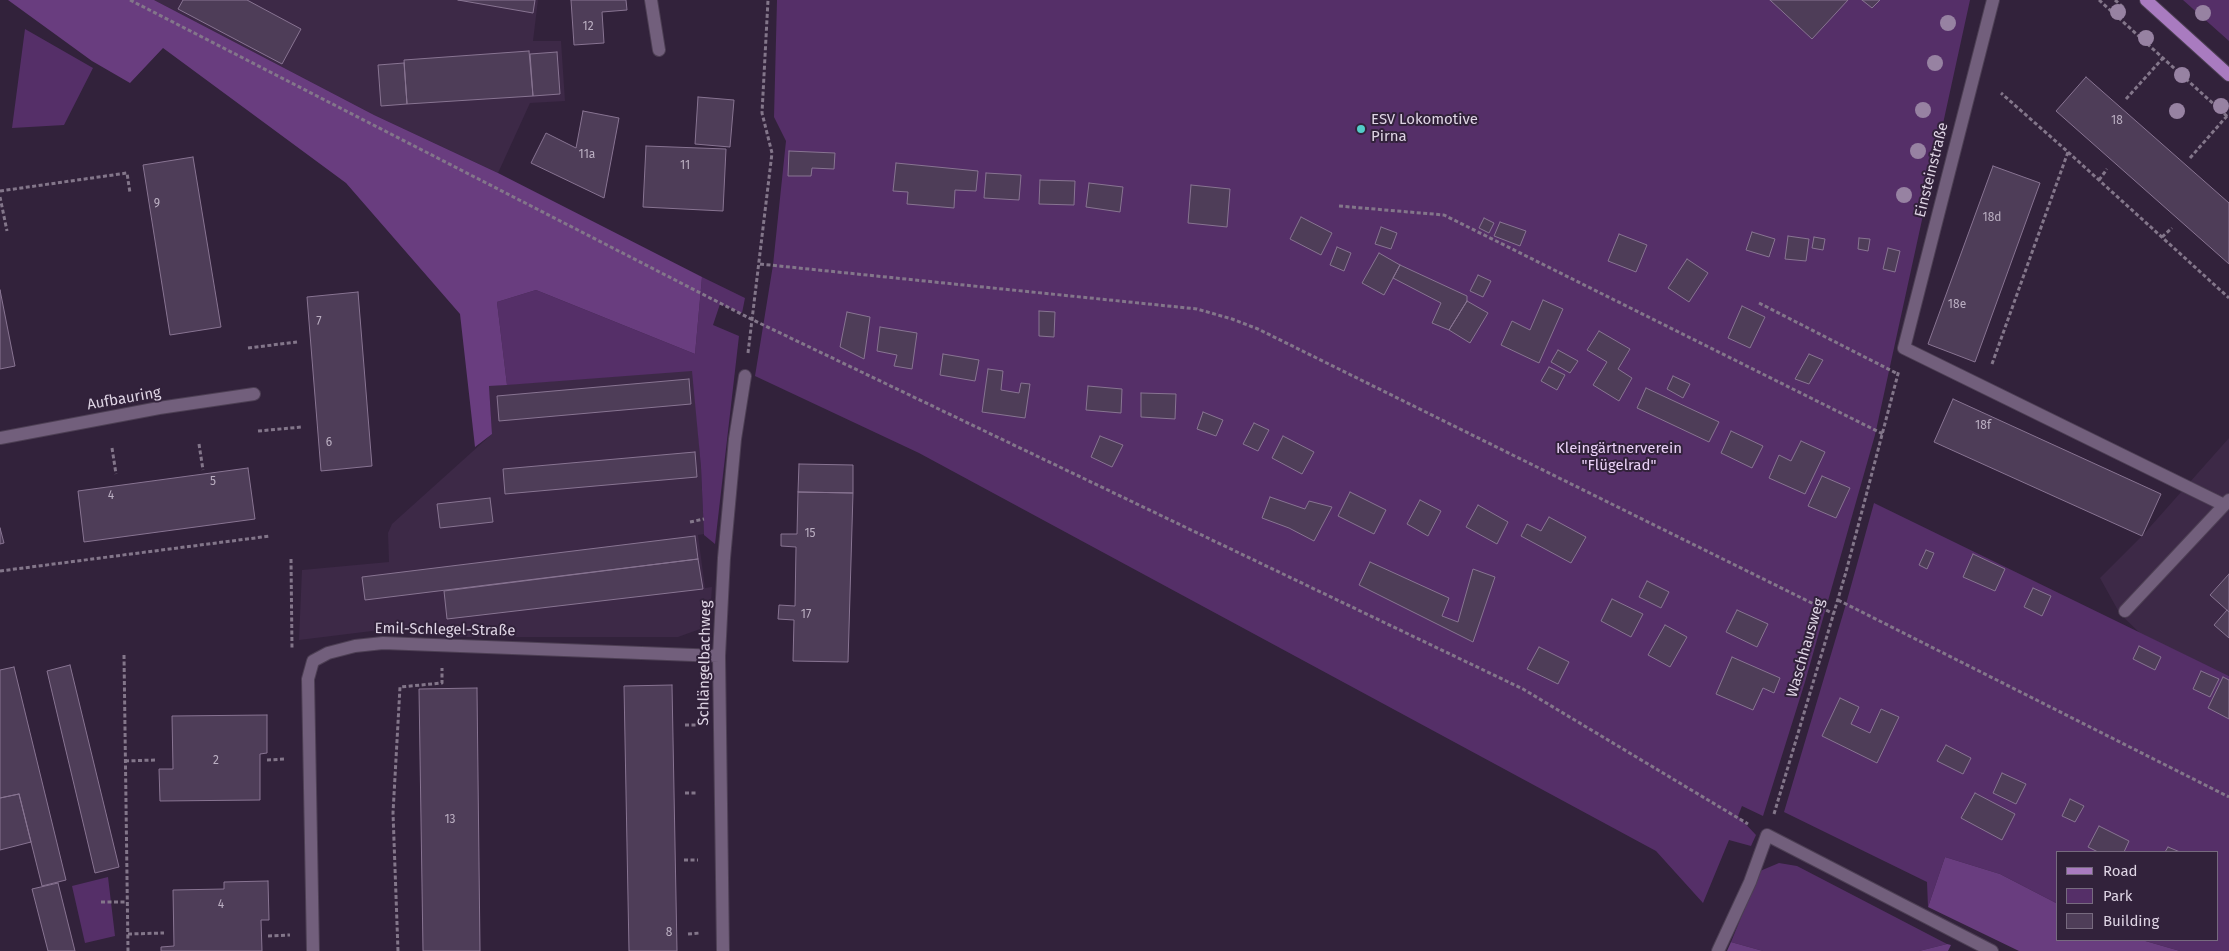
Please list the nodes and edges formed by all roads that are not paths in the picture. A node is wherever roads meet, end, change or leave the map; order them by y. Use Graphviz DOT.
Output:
graph roads {
  1 [pos="652,0"];
  2 [pos="1993,0"];
  3 [pos="2146,0"];
  4 [pos="659,50"];
  5 [pos="2229,75"];
  6 [pos="745,376"];
  7 [pos="254,394"];
  8 [pos="0,438"];
  9 [pos="2227,503"];
  10 [pos="2125,611"];
  11 [pos="720,656"];
  12 [pos="313,951"];
  13 [pos="723,951"];
  14 [pos="1718,951"];
  15 [pos="1992,951"];
  1 -- 4 [label="street"];
  2 -- 9 [label="street, Einsteinstraße"];
  3 -- 5 [label="main road"];
  6 -- 11 [label="street, Schlängelbachweg"];
  7 -- 8 [label="street, Aufbauring"];
  9 -- 10 [label="street"];
  11 -- 12 [label="street, Emil-Schlegel-Straße"];
  11 -- 13 [label="street, Schlängelbachweg"];
  14 -- 15 [label="street"];
}
